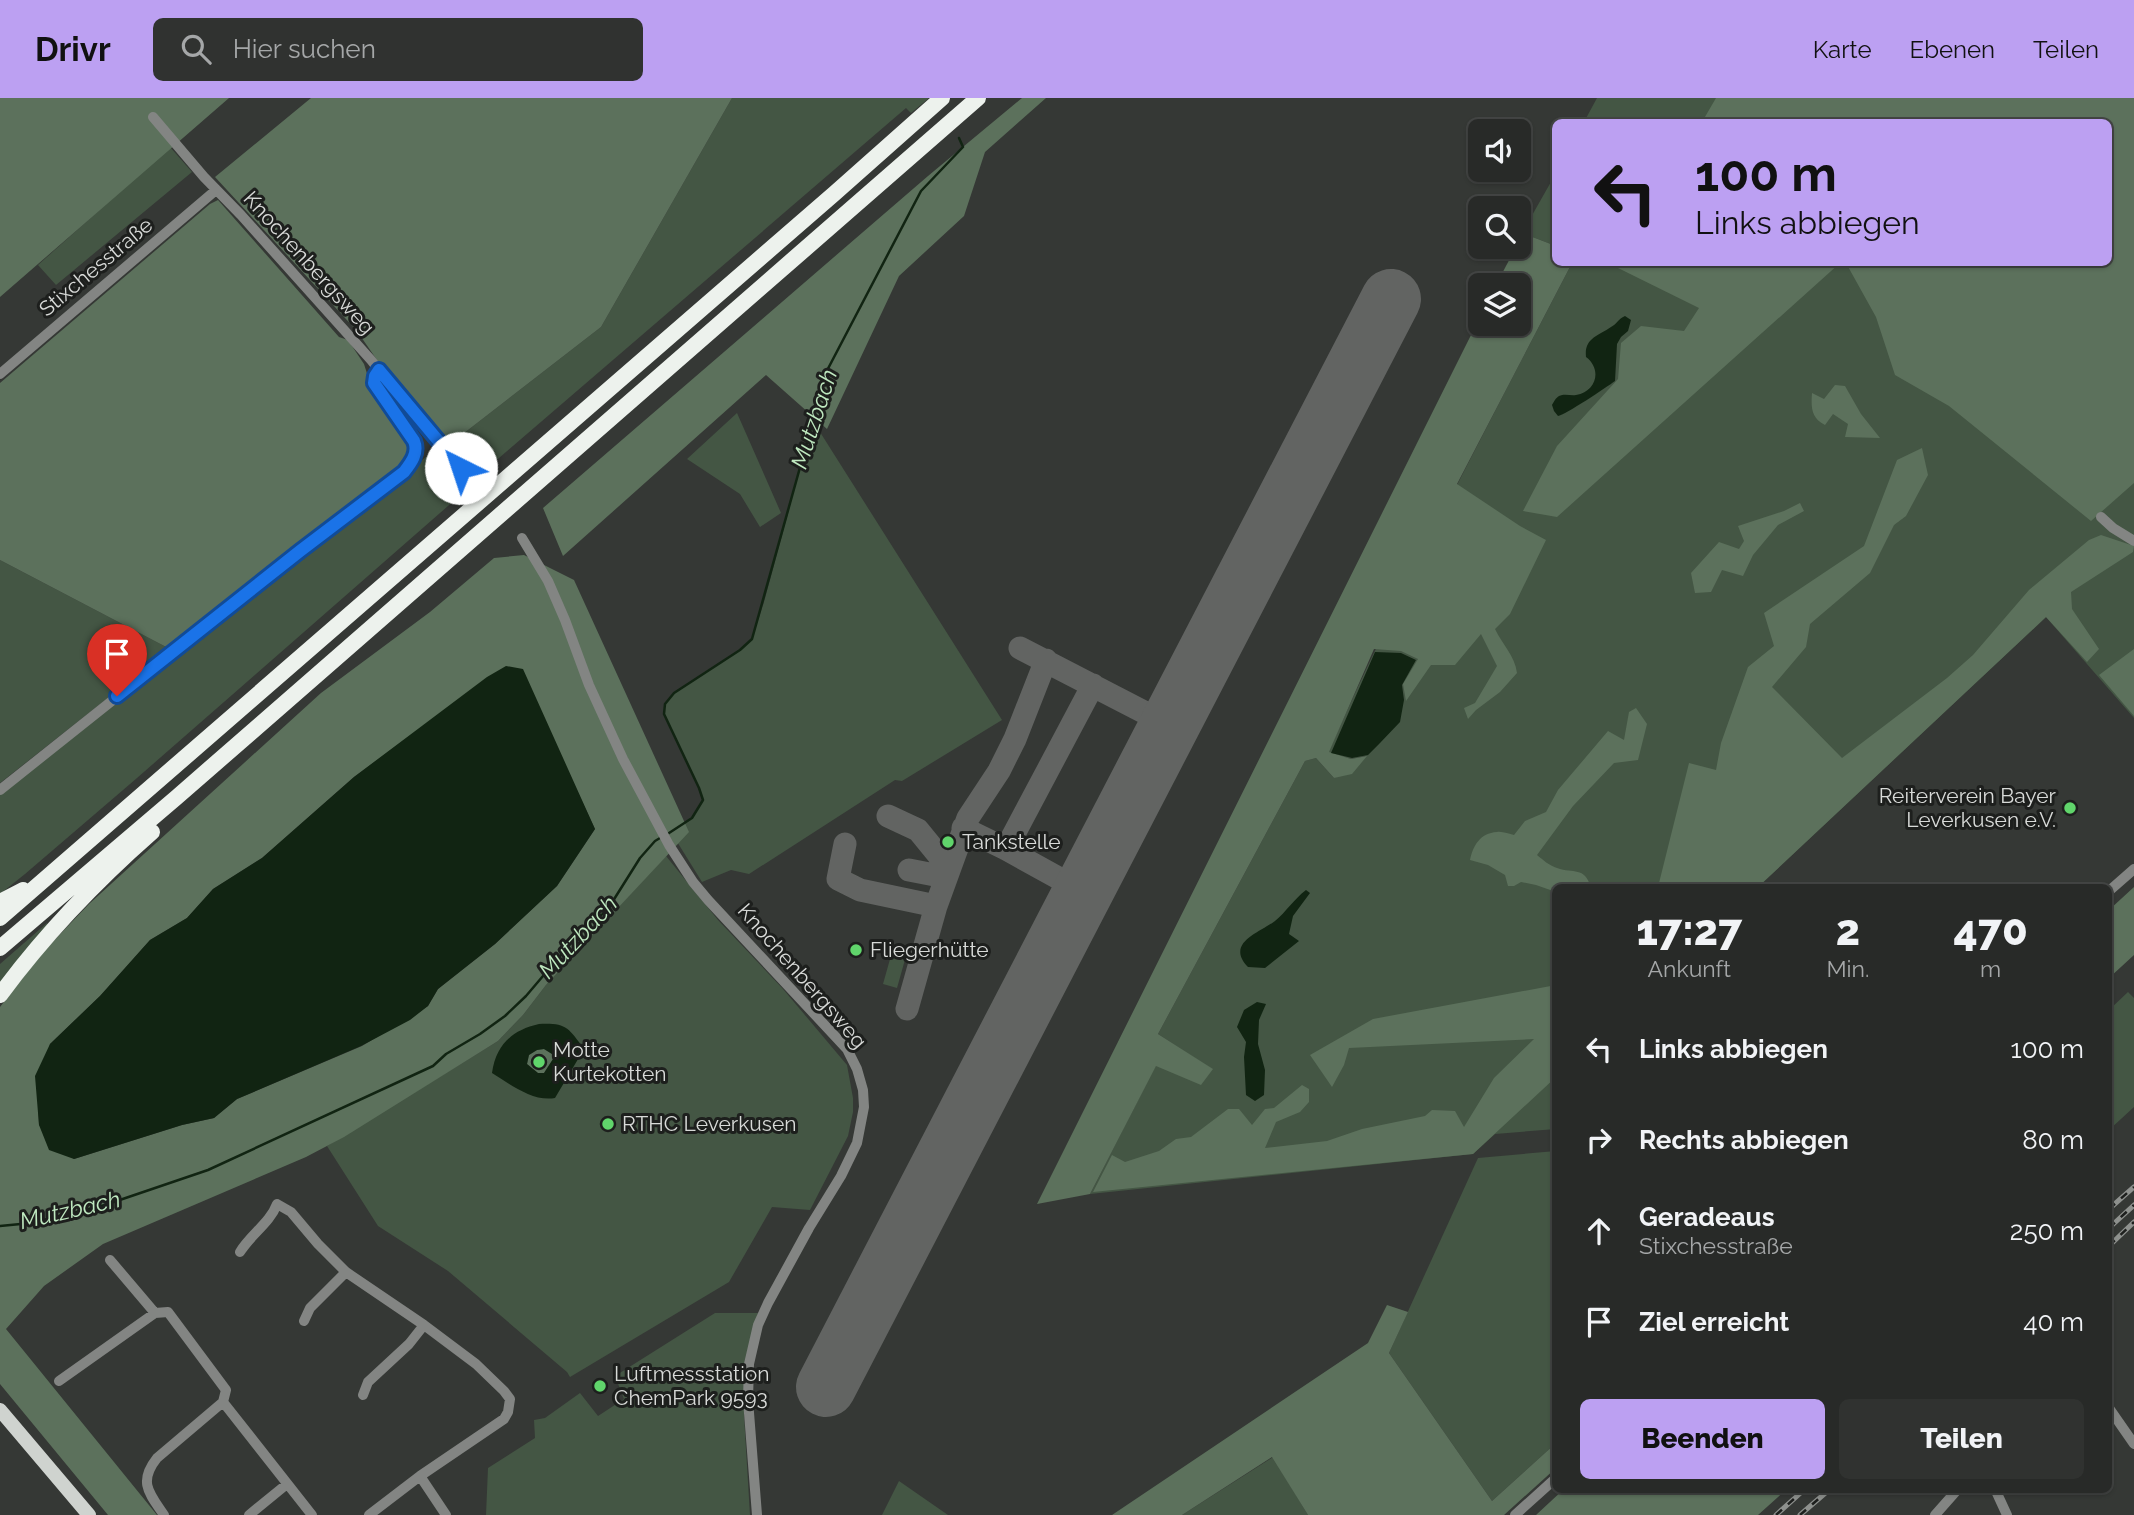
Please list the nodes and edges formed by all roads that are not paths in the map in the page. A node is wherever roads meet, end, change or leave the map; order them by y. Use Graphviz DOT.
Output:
graph roads {
  1 [pos="942,98"];
  2 [pos="978,98"];
  3 [pos="153,117"];
  4 [pos="216,190"];
  5 [pos="379,370"];
  6 [pos="0,374"];
  7 [pos="461,468"];
  8 [pos="2101,517"];
  9 [pos="522,538"];
  10 [pos="2134,541"];
  11 [pos="0,790"];
  12 [pos="177,797"];
  13 [pos="2134,869"];
  14 [pos="41,883"];
  15 [pos="2112,888"];
  16 [pos="0,902"];
  17 [pos="0,918"];
  18 [pos="0,948"];
  19 [pos="0,995"];
  20 [pos="240,1252"];
  21 [pos="110,1260"];
  22 [pos="346,1272"];
  23 [pos="155,1313"];
  24 [pos="304,1321"];
  25 [pos="425,1325"];
  26 [pos="59,1381"];
  27 [pos="363,1395"];
  28 [pos="223,1402"];
  29 [pos="0,1410"];
  30 [pos="2112,1412"];
  31 [pos="2134,1444"];
  32 [pos="420,1476"];
  33 [pos="1552,1483"];
  34 [pos="287,1484"];
  35 [pos="1954,1493"];
  36 [pos="1997,1493"];
  37 [pos="89,1515"];
  38 [pos="164,1515"];
  39 [pos="249,1515"];
  40 [pos="312,1515"];
  41 [pos="369,1515"];
  42 [pos="446,1515"];
  43 [pos="757,1515"];
  44 [pos="1515,1515"];
  45 [pos="1934,1515"];
  46 [pos="2007,1515"];
  1 -- 14 [label="highway"];
  2 -- 12 [label="highway"];
  3 -- 4 [label="street, Knochenbergsweg"];
  4 -- 5 [label="street, Knochenbergsweg"];
  4 -- 6 [label="street, Stixchesstraße"];
  5 -- 7 [label="street, Knochenbergsweg"];
  5 -- 11 [label="street"];
  8 -- 10 [label="street"];
  9 -- 43 [label="street, Knochenbergsweg"];
  12 -- 18 [label="highway"];
  12 -- 19 [label="highway"];
  13 -- 15 [label="street"];
  14 -- 16 [label="highway"];
  14 -- 17 [label="highway"];
  20 -- 22 [label="street"];
  21 -- 23 [label="street"];
  22 -- 24 [label="street"];
  22 -- 25 [label="street"];
  23 -- 26 [label="street"];
  23 -- 28 [label="street"];
  25 -- 27 [label="street"];
  25 -- 32 [label="street"];
  28 -- 34 [label="street"];
  28 -- 38 [label="street"];
  29 -- 37 [label="main road"];
  30 -- 31 [label="street"];
  32 -- 41 [label="street"];
  32 -- 42 [label="street"];
  33 -- 44 [label="street"];
  34 -- 39 [label="street"];
  34 -- 40 [label="street"];
  35 -- 45 [label="street"];
  36 -- 46 [label="street"];
}
